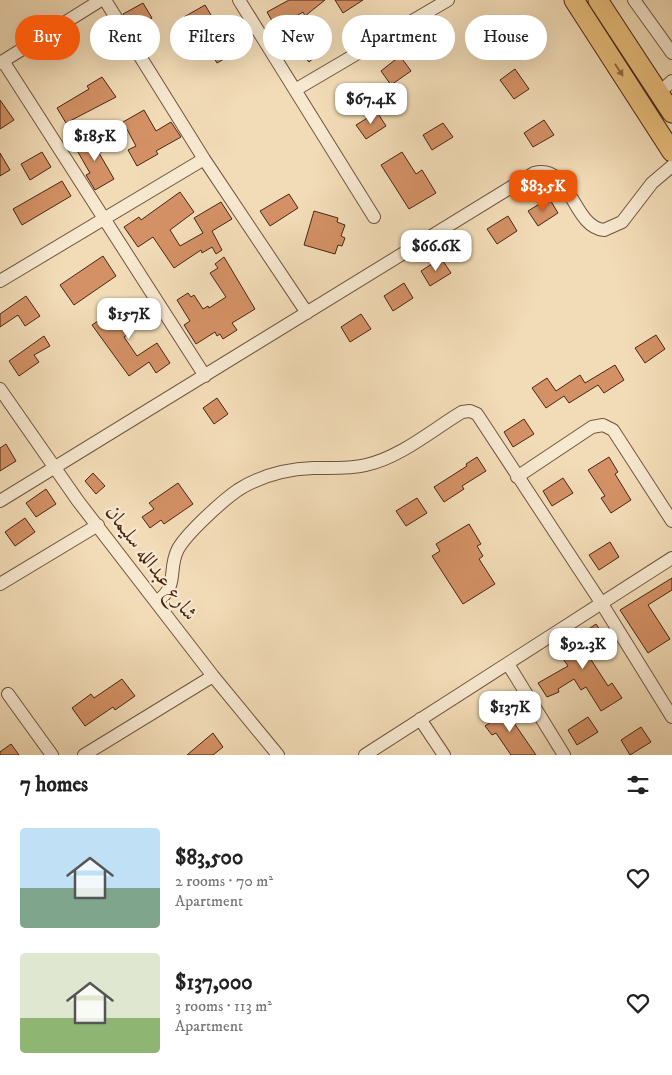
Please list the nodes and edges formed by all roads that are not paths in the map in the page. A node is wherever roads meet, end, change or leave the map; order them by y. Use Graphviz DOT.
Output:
graph roads {
  1 [pos="100,0"];
  2 [pos="105,0"];
  3 [pos="239,0"];
  4 [pos="448,0"];
  5 [pos="574,0"];
  6 [pos="598,0"];
  7 [pos="634,0"];
  8 [pos="672,53"];
  9 [pos="2,62"];
  10 [pos="666,87"];
  11 [pos="295,90"];
  12 [pos="672,113"];
  13 [pos="672,152"];
  14 [pos="204,158"];
  15 [pos="672,166"];
  16 [pos="374,217"];
  17 [pos="102,218"];
  18 [pos="0,281"];
  19 [pos="307,313"];
  20 [pos="206,376"];
  21 [pos="0,389"];
  22 [pos="54,469"];
  23 [pos="517,477"];
  24 [pos="0,501"];
  25 [pos="672,521"];
  26 [pos="98,525"];
  27 [pos="672,558"];
  28 [pos="0,584"];
  29 [pos="156,602"];
  30 [pos="602,604"];
  31 [pos="508,664"];
  32 [pos="213,676"];
  33 [pos="8,694"];
  34 [pos="672,717"];
  35 [pos="420,719"];
  36 [pos="52,755"];
  37 [pos="84,755"];
  38 [pos="278,755"];
  39 [pos="365,755"];
  40 [pos="444,755"];
  41 [pos="564,755"];
  1 -- 9 [label="street"];
  2 -- 14 [label="street"];
  3 -- 11 [label="street"];
  4 -- 11 [label="street"];
  5 -- 13 [label="highway, one-way"];
  6 -- 10 [label="highway"];
  7 -- 8 [label="street"];
  9 -- 17 [label="street"];
  10 -- 12 [label="highway"];
  11 -- 16 [label="street"];
  14 -- 17 [label="street"];
  14 -- 19 [label="street"];
  15 -- 19 [label="street"];
  17 -- 18 [label="street"];
  17 -- 20 [label="street"];
  19 -- 20 [label="street"];
  20 -- 22 [label="street"];
  21 -- 22 [label="street, شارع عبدالله سليمان"];
  22 -- 24 [label="street"];
  22 -- 26 [label="street, شارع عبدالله سليمان"];
  23 -- 25 [label="street"];
  23 -- 29 [label="street"];
  23 -- 30 [label="street"];
  26 -- 28 [label="street"];
  26 -- 29 [label="street, شارع عبدالله سليمان"];
  27 -- 30 [label="street"];
  29 -- 32 [label="street, شارع عبدالله سليمان"];
  30 -- 31 [label="street"];
  30 -- 34 [label="street"];
  31 -- 35 [label="street"];
  31 -- 41 [label="street"];
  32 -- 37 [label="street"];
  32 -- 38 [label="street, شارع عبدالله سليمان"];
  33 -- 36 [label="street"];
  35 -- 39 [label="street"];
  35 -- 40 [label="street"];
}
